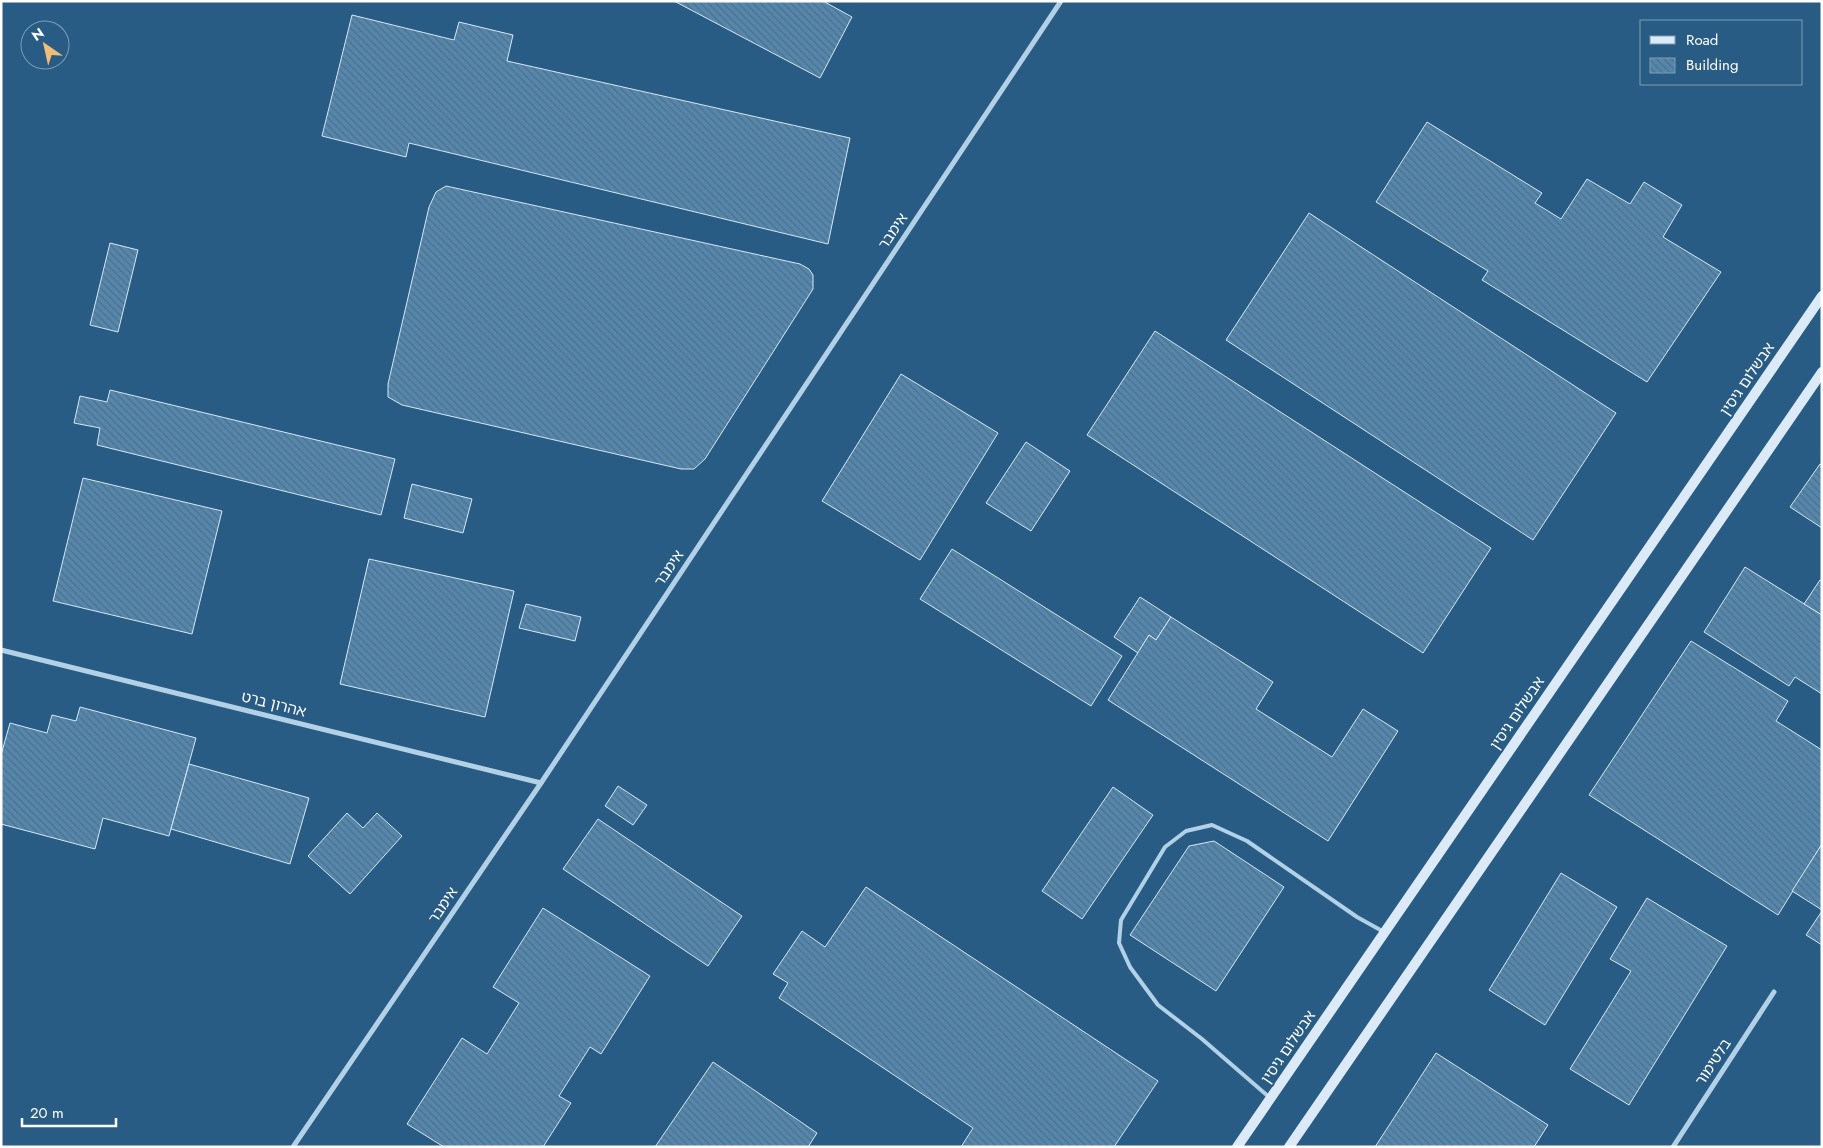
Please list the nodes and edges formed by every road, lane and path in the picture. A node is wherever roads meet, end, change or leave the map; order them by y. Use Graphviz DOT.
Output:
graph roads {
  1 [pos="1061,1"];
  2 [pos="1822,296"];
  3 [pos="1822,372"];
  4 [pos="1,650"];
  5 [pos="541,784"];
  6 [pos="1385,932"];
  7 [pos="1774,992"];
  8 [pos="1271,1099"];
  9 [pos="293,1147"];
  10 [pos="1237,1147"];
  11 [pos="1289,1147"];
  12 [pos="1673,1147"];
  1 -- 5 [label="street, אימבר"];
  2 -- 6 [label="street, אבשלום גיסין"];
  3 -- 11 [label="street"];
  4 -- 5 [label="street, אהרון ברט"];
  5 -- 9 [label="street, אימבר"];
  6 -- 8 [label="street, אבשלום גיסין"];
  6 -- 8 [label="lane"];
  7 -- 12 [label="street, בלטימור"];
  8 -- 10 [label="street, אבשלום גיסין"];
}
